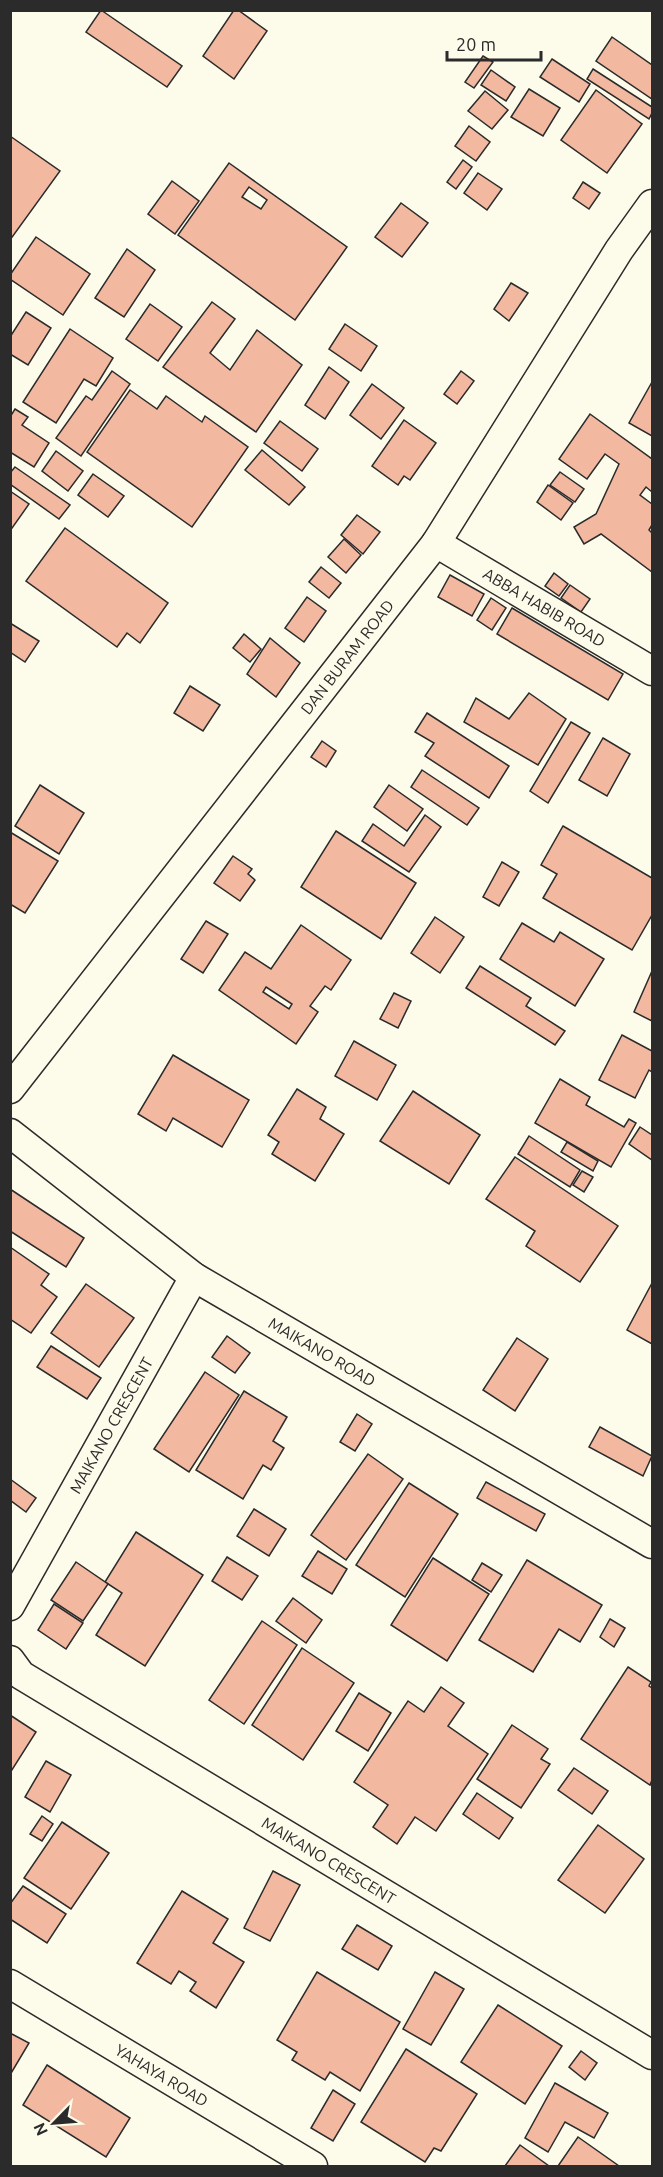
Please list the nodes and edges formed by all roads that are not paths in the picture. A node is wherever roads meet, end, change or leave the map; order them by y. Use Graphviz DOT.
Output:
graph roads {
  1 [pos="652,204"];
  2 [pos="436,543"];
  3 [pos="652,671"];
  4 [pos="10,1089"];
  5 [pos="10,1133"];
  6 [pos="194,1277"];
  7 [pos="652,1544"];
  8 [pos="10,1606"];
  9 [pos="10,1660"];
  10 [pos="10,1984"];
  11 [pos="652,2055"];
  12 [pos="313,2166"];
  1 -- 2 [label="street, DAN BURAM ROAD"];
  2 -- 3 [label="street, ABBA HABIB ROAD"];
  2 -- 4 [label="street, DAN BURAM ROAD"];
  5 -- 6 [label="street, MAIKANO ROAD"];
  6 -- 7 [label="street, MAIKANO ROAD"];
  6 -- 8 [label="street, MAIKANO CRESCENT"];
  9 -- 11 [label="street, MAIKANO CRESCENT"];
  10 -- 12 [label="street, YAHAYA ROAD"];
}
